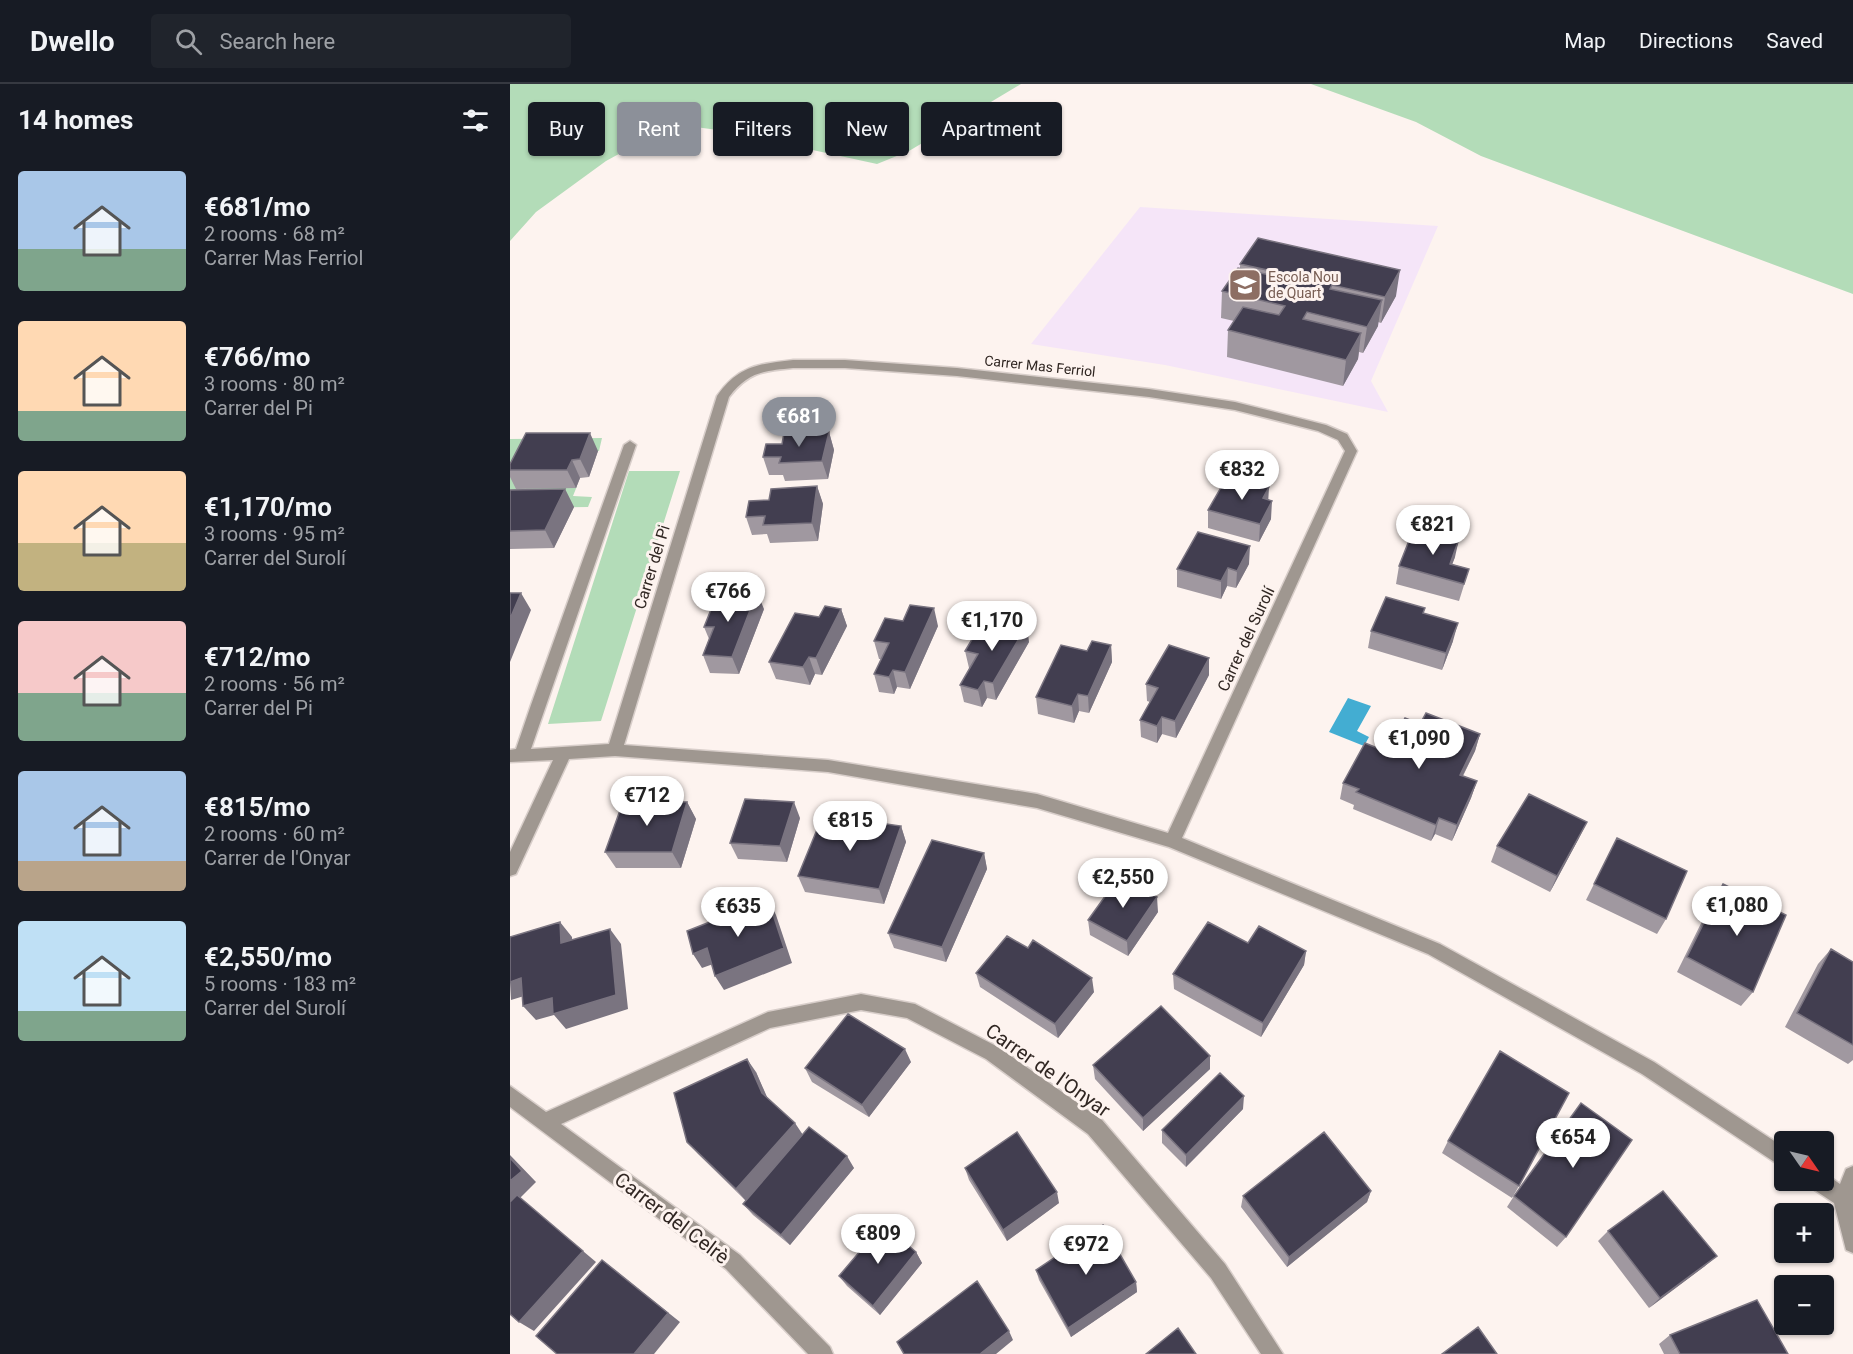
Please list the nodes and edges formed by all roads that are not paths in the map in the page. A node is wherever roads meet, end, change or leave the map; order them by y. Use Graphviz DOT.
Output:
graph roads {
  1 [pos="723,396"];
  2 [pos="630,445"];
  3 [pos="1351,452"];
  4 [pos="615,750"];
  5 [pos="564,753"];
  6 [pos="515,756"];
  7 [pos="1172,841"];
  8 [pos="510,869"];
  9 [pos="510,1095"];
  10 [pos="544,1122"];
  11 [pos="1774,1152"];
  12 [pos="1853,1176"];
  13 [pos="1833,1191"];
  14 [pos="1848,1201"];
  15 [pos="1853,1244"];
  16 [pos="823,1354"];
  17 [pos="1273,1354"];
  1 -- 3 [label="street, Carrer Mas Ferriol"];
  1 -- 4 [label="street, Carrer del Pi"];
  2 -- 6 [label="street"];
  3 -- 7 [label="street, Carrer del Surolí"];
  4 -- 5 [label="street"];
  4 -- 7 [label="street"];
  5 -- 6 [label="street"];
  5 -- 8 [label="street"];
  7 -- 11 [label="street"];
  9 -- 10 [label="street, Carrer del Celrè"];
  10 -- 16 [label="street, Carrer del Celrè"];
  10 -- 17 [label="street, Carrer de l'Onyar"];
  12 -- 14 [label="street"];
  13 -- 14 [label="street"];
  14 -- 15 [label="street"];
}
